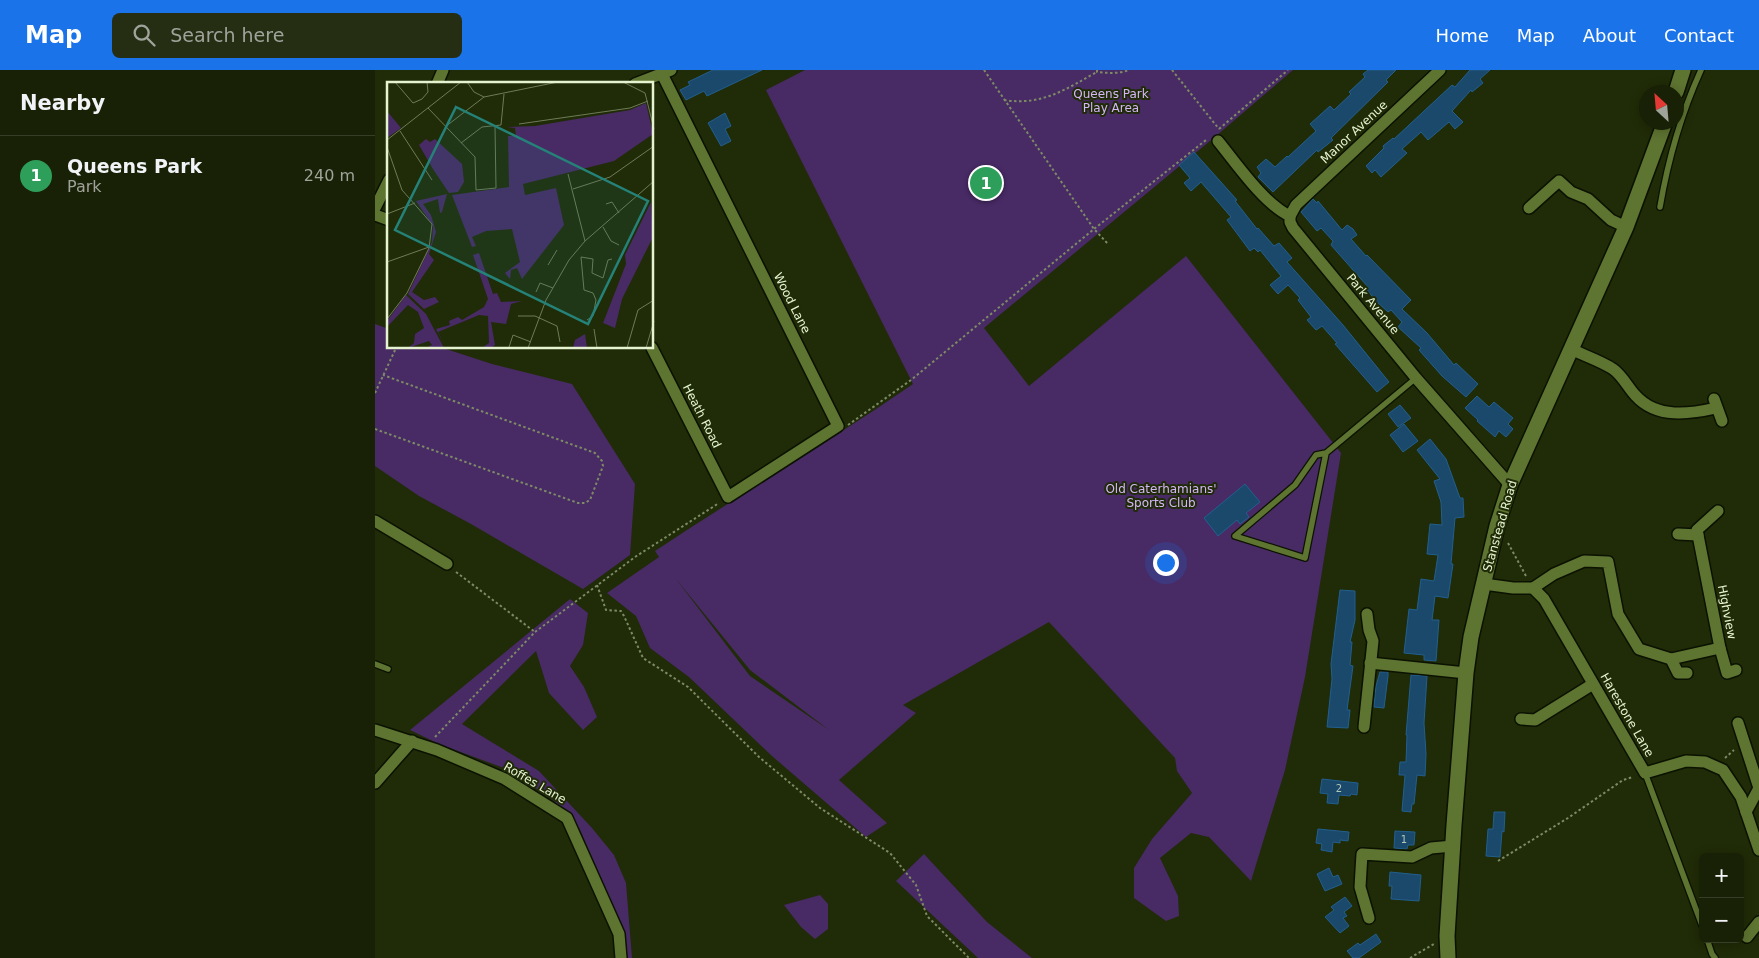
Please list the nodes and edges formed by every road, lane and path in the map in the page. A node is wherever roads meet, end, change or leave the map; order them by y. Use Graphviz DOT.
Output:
graph roads {
  1 [pos="443,70"];
  2 [pos="984,70"];
  3 [pos="1129,70"];
  4 [pos="1172,70"];
  5 [pos="1287,70"];
  6 [pos="1440,70"];
  7 [pos="1701,70"];
  8 [pos="1097,71"];
  9 [pos="667,72"];
  10 [pos="438,82"];
  11 [pos="640,82"];
  12 [pos="1683,82"];
  13 [pos="1005,100"];
  14 [pos="1662,130"];
  15 [pos="1215,138"];
  16 [pos="387,184"];
  17 [pos="1660,207"];
  18 [pos="375,208"];
  19 [pos="1529,208"];
  20 [pos="375,215"];
  21 [pos="1290,216"];
  22 [pos="387,219"];
  23 [pos="1626,227"];
  24 [pos="1094,229"];
  25 [pos="1109,244"];
  26 [pos="396,349"];
  27 [pos="653,349"];
  28 [pos="1571,349"];
  29 [pos="383,375"];
  30 [pos="1417,378"];
  31 [pos="375,392"];
  32 [pos="1722,421"];
  33 [pos="838,426"];
  34 [pos="375,429"];
  35 [pos="1326,452"];
  36 [pos="1510,485"];
  37 [pos="728,497"];
  38 [pos="1718,511"];
  39 [pos="375,521"];
  40 [pos="1678,534"];
  41 [pos="1698,535"];
  42 [pos="1505,539"];
  43 [pos="447,564"];
  44 [pos="1483,584"];
  45 [pos="597,585"];
  46 [pos="1533,588"];
  47 [pos="1367,614"];
  48 [pos="535,632"];
  49 [pos="1719,648"];
  50 [pos="1671,659"];
  51 [pos="1370,663"];
  52 [pos="375,664"];
  53 [pos="388,669"];
  54 [pos="1736,670"];
  55 [pos="1466,673"];
  56 [pos="1687,673"];
  57 [pos="1593,684"];
  58 [pos="1521,718"];
  59 [pos="1738,723"];
  60 [pos="1364,727"];
  61 [pos="375,730"];
  62 [pos="412,741"];
  63 [pos="1743,741"];
  64 [pos="426,746"];
  65 [pos="1716,767"];
  66 [pos="1645,773"];
  67 [pos="375,784"];
  68 [pos="1746,812"];
  69 [pos="1453,846"];
  70 [pos="1759,850"];
  71 [pos="1498,861"];
  72 [pos="1699,917"];
  73 [pos="1369,918"];
  74 [pos="1759,922"];
  75 [pos="1447,936"];
  76 [pos="1747,937"];
  77 [pos="1708,943"];
  78 [pos="621,958"];
  79 [pos="969,958"];
  80 [pos="1410,958"];
  81 [pos="1448,958"];
  82 [pos="1715,958"];
  1 -- 10 [label="street"];
  2 -- 13 [label="path"];
  3 -- 8 [label="path"];
  4 -- 5 [label="path"];
  6 -- 21 [label="street, Manor Avenue"];
  7 -- 12 [label="lane"];
  8 -- 13 [label="path"];
  9 -- 11 [label="street"];
  9 -- 33 [label="street, Wood Lane"];
  12 -- 17 [label="lane"];
  13 -- 24 [label="path"];
  14 -- 23 [label="street, Stanstead Road"];
  15 -- 21 [label="street, Park Avenue"];
  15 -- 24 [label="path"];
  16 -- 18 [label="street"];
  19 -- 23 [label="street"];
  20 -- 22 [label="street"];
  21 -- 30 [label="street, Park Avenue"];
  23 -- 28 [label="street, Stanstead Road"];
  24 -- 25 [label="path"];
  24 -- 33 [label="path"];
  26 -- 29 [label="path"];
  27 -- 37 [label="street, Heath Road"];
  28 -- 32 [label="street"];
  28 -- 36 [label="street, Stanstead Road"];
  29 -- 31 [label="path"];
  29 -- 34 [label="path"];
  30 -- 35 [label="lane"];
  30 -- 36 [label="street, Park Avenue"];
  33 -- 37 [label="street"];
  35 -- 35 [label="lane"];
  36 -- 44 [label="street, Stanstead Road"];
  37 -- 45 [label="path"];
  38 -- 41 [label="street"];
  39 -- 43 [label="street"];
  40 -- 41 [label="street"];
  41 -- 49 [label="street, Highview"];
  42 -- 46 [label="path"];
  43 -- 48 [label="path"];
  44 -- 46 [label="street"];
  44 -- 55 [label="street, Stanstead Road"];
  45 -- 48 [label="path"];
  45 -- 79 [label="path"];
  46 -- 50 [label="street"];
  46 -- 57 [label="street, Harestone Lane"];
  47 -- 51 [label="street"];
  48 -- 64 [label="path"];
  49 -- 50 [label="street, Highview"];
  49 -- 54 [label="street"];
  50 -- 56 [label="street"];
  51 -- 55 [label="street"];
  51 -- 60 [label="street"];
  52 -- 53 [label="lane"];
  55 -- 69 [label="street, Stanstead Road"];
  57 -- 58 [label="street"];
  57 -- 66 [label="street, Harestone Lane"];
  59 -- 63 [label="street"];
  61 -- 62 [label="street, Roffes Lane"];
  62 -- 64 [label="street, Roffes Lane"];
  62 -- 67 [label="street"];
  63 -- 65 [label="path"];
  63 -- 68 [label="street"];
  64 -- 78 [label="street, Roffes Lane"];
  65 -- 66 [label="street"];
  65 -- 68 [label="street"];
  66 -- 71 [label="path"];
  66 -- 72 [label="lane, Harestone Lane"];
  68 -- 70 [label="street"];
  69 -- 73 [label="street"];
  69 -- 75 [label="street, Stanstead Road"];
  74 -- 76 [label="street"];
  75 -- 80 [label="path"];
  75 -- 81 [label="street, Stanstead Road"];
  77 -- 82 [label="lane"];
}
